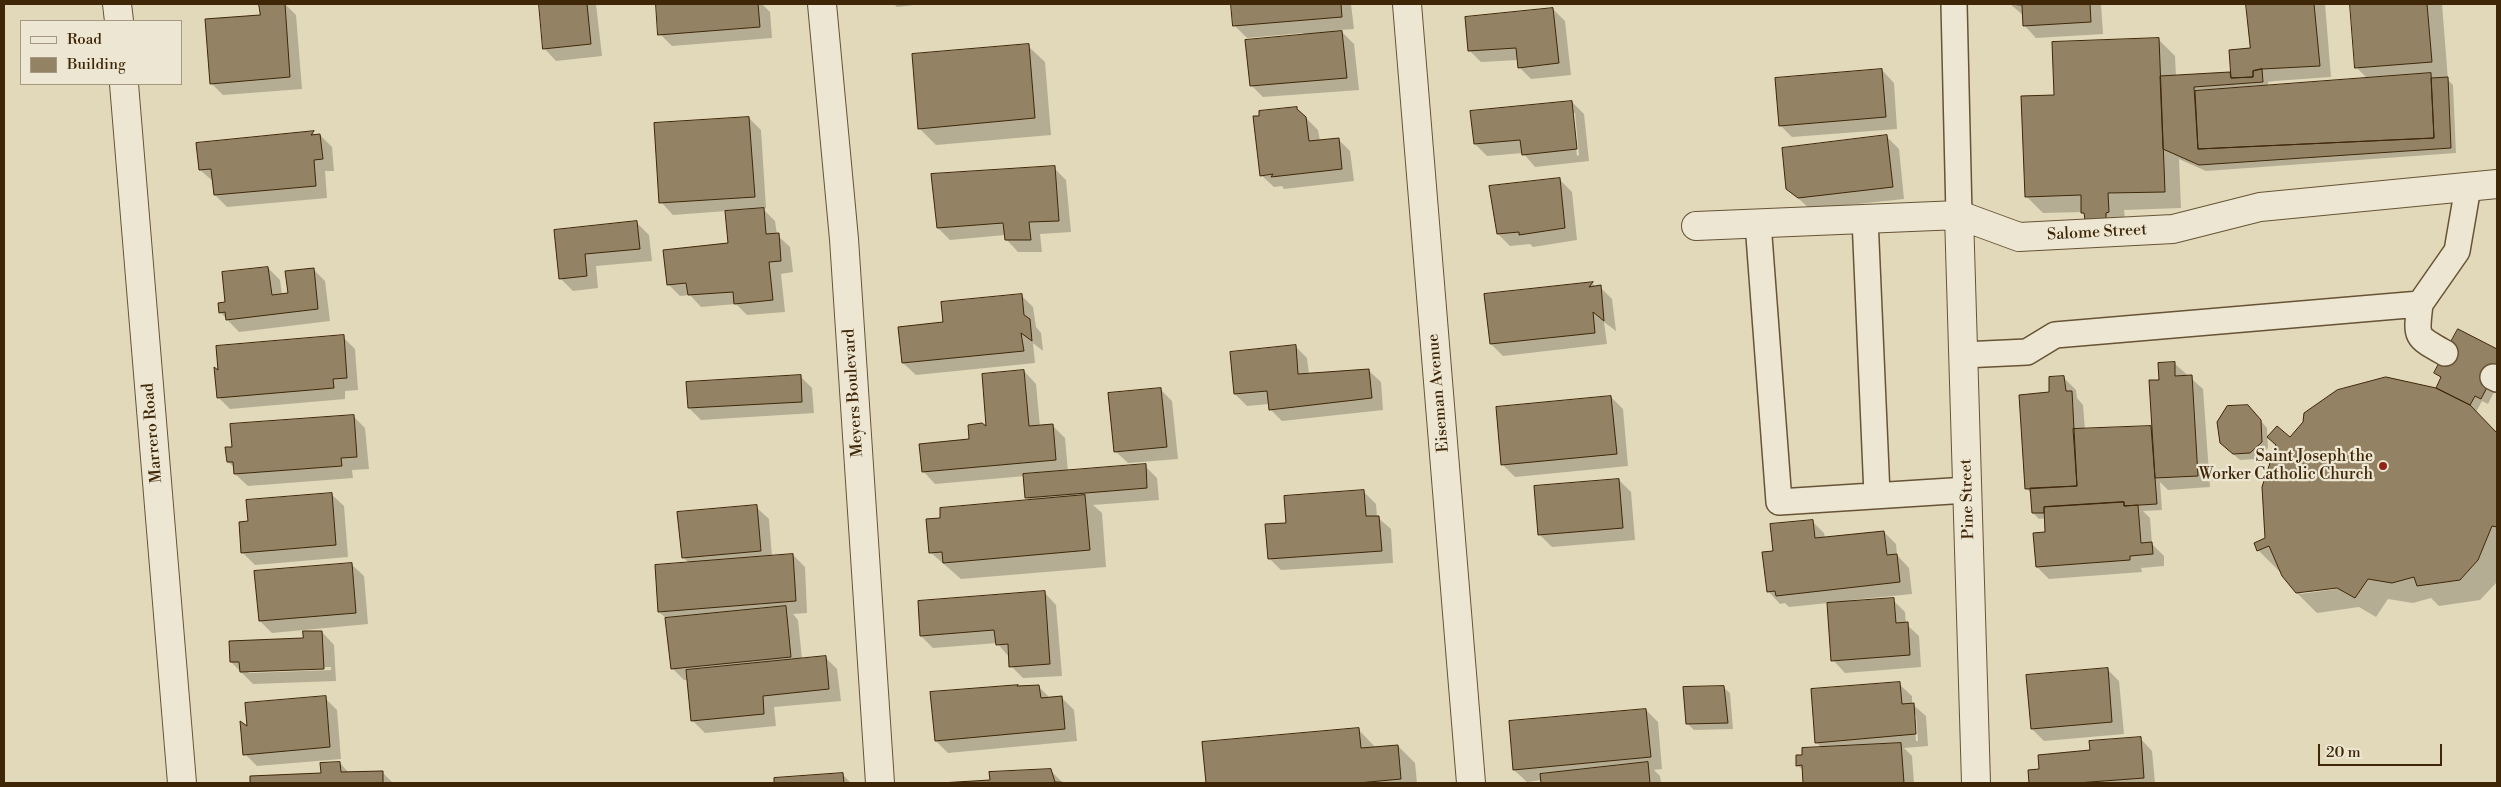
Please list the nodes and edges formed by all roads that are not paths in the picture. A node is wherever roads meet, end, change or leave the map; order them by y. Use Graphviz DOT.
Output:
graph roads {
  1 [pos="117,4"];
  2 [pos="822,4"];
  3 [pos="1407,4"];
  4 [pos="1954,4"];
  5 [pos="119,20"];
  6 [pos="124,85"];
  7 [pos="2497,184"];
  8 [pos="2468,188"];
  9 [pos="1959,215"];
  10 [pos="1865,218"];
  11 [pos="1758,223"];
  12 [pos="1696,226"];
  13 [pos="2420,304"];
  14 [pos="2445,353"];
  15 [pos="1963,355"];
  16 [pos="1967,490"];
  17 [pos="1878,495"];
  18 [pos="182,783"];
  19 [pos="880,783"];
  20 [pos="1471,783"];
  21 [pos="1976,783"];
  1 -- 5 [label="street"];
  2 -- 19 [label="street, Meyers Boulevard"];
  3 -- 20 [label="street, Eiseman Avenue"];
  4 -- 9 [label="lane"];
  6 -- 18 [label="street, Marrero Road"];
  7 -- 8 [label="street, Salome Street"];
  8 -- 9 [label="street, Salome Street"];
  8 -- 13 [label="lane"];
  9 -- 10 [label="street, Salome Street"];
  9 -- 15 [label="street, Pine Street"];
  10 -- 11 [label="street, Salome Street"];
  10 -- 17 [label="lane"];
  11 -- 12 [label="street, Salome Street"];
  11 -- 17 [label="lane"];
  13 -- 14 [label="lane"];
  13 -- 15 [label="lane"];
  15 -- 16 [label="street, Pine Street"];
  16 -- 17 [label="lane"];
  16 -- 21 [label="street, Pine Street"];
}
